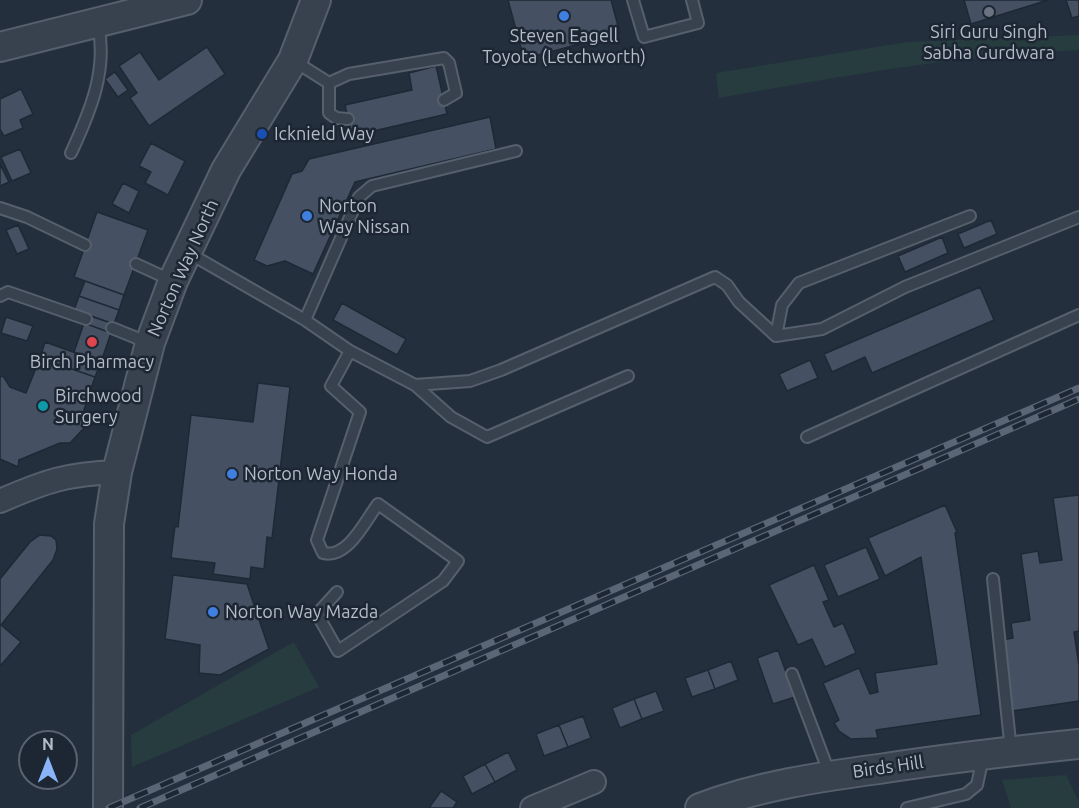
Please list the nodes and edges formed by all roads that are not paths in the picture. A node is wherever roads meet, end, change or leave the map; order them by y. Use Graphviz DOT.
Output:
graph roads {
  1 [pos="187,0"];
  2 [pos="316,0"];
  3 [pos="633,0"];
  4 [pos="692,0"];
  5 [pos="97,21"];
  6 [pos="0,47"];
  7 [pos="293,60"];
  8 [pos="329,83"];
  9 [pos="444,100"];
  10 [pos="348,120"];
  11 [pos="516,151"];
  12 [pos="71,153"];
  13 [pos="0,208"];
  14 [pos="970,216"];
  15 [pos="1079,217"];
  16 [pos="85,245"];
  17 [pos="187,252"];
  18 [pos="136,264"];
  19 [pos="173,281"];
  20 [pos="0,296"];
  21 [pos="1079,315"];
  22 [pos="86,319"];
  23 [pos="305,320"];
  24 [pos="112,328"];
  25 [pos="776,336"];
  26 [pos="150,343"];
  27 [pos="350,351"];
  28 [pos="628,375"];
  29 [pos="415,385"];
  30 [pos="807,437"];
  31 [pos="117,472"];
  32 [pos="4,497"];
  33 [pos="993,579"];
  34 [pos="337,592"];
  35 [pos="792,674"];
  36 [pos="1079,744"];
  37 [pos="997,752"];
  38 [pos="830,776"];
  39 [pos="594,782"];
  40 [pos="108,808"];
  41 [pos="532,808"];
  42 [pos="700,808"];
  43 [pos="907,808"];
  1 -- 5 [label="street"];
  2 -- 7 [label="street, Norton Way North"];
  3 -- 4 [label="lane"];
  5 -- 6 [label="street"];
  5 -- 12 [label="lane"];
  7 -- 8 [label="lane"];
  7 -- 17 [label="street, Norton Way North"];
  8 -- 9 [label="lane"];
  8 -- 10 [label="lane"];
  11 -- 23 [label="lane"];
  13 -- 16 [label="lane"];
  14 -- 25 [label="lane"];
  15 -- 25 [label="lane"];
  17 -- 19 [label="street, Norton Way North"];
  17 -- 23 [label="lane"];
  18 -- 19 [label="lane"];
  19 -- 26 [label="street, Norton Way North"];
  20 -- 22 [label="lane"];
  21 -- 30 [label="lane"];
  23 -- 27 [label="lane"];
  24 -- 26 [label="lane"];
  25 -- 29 [label="lane"];
  26 -- 31 [label="street, Norton Way North"];
  27 -- 29 [label="lane"];
  27 -- 34 [label="lane"];
  28 -- 29 [label="lane"];
  31 -- 32 [label="street"];
  31 -- 40 [label="street, Norton Way North"];
  33 -- 37 [label="lane"];
  35 -- 38 [label="lane"];
  36 -- 37 [label="street, Birds Hill"];
  37 -- 38 [label="street, Birds Hill"];
  37 -- 43 [label="lane"];
  38 -- 42 [label="street, Birds Hill"];
  39 -- 41 [label="street"];
}
